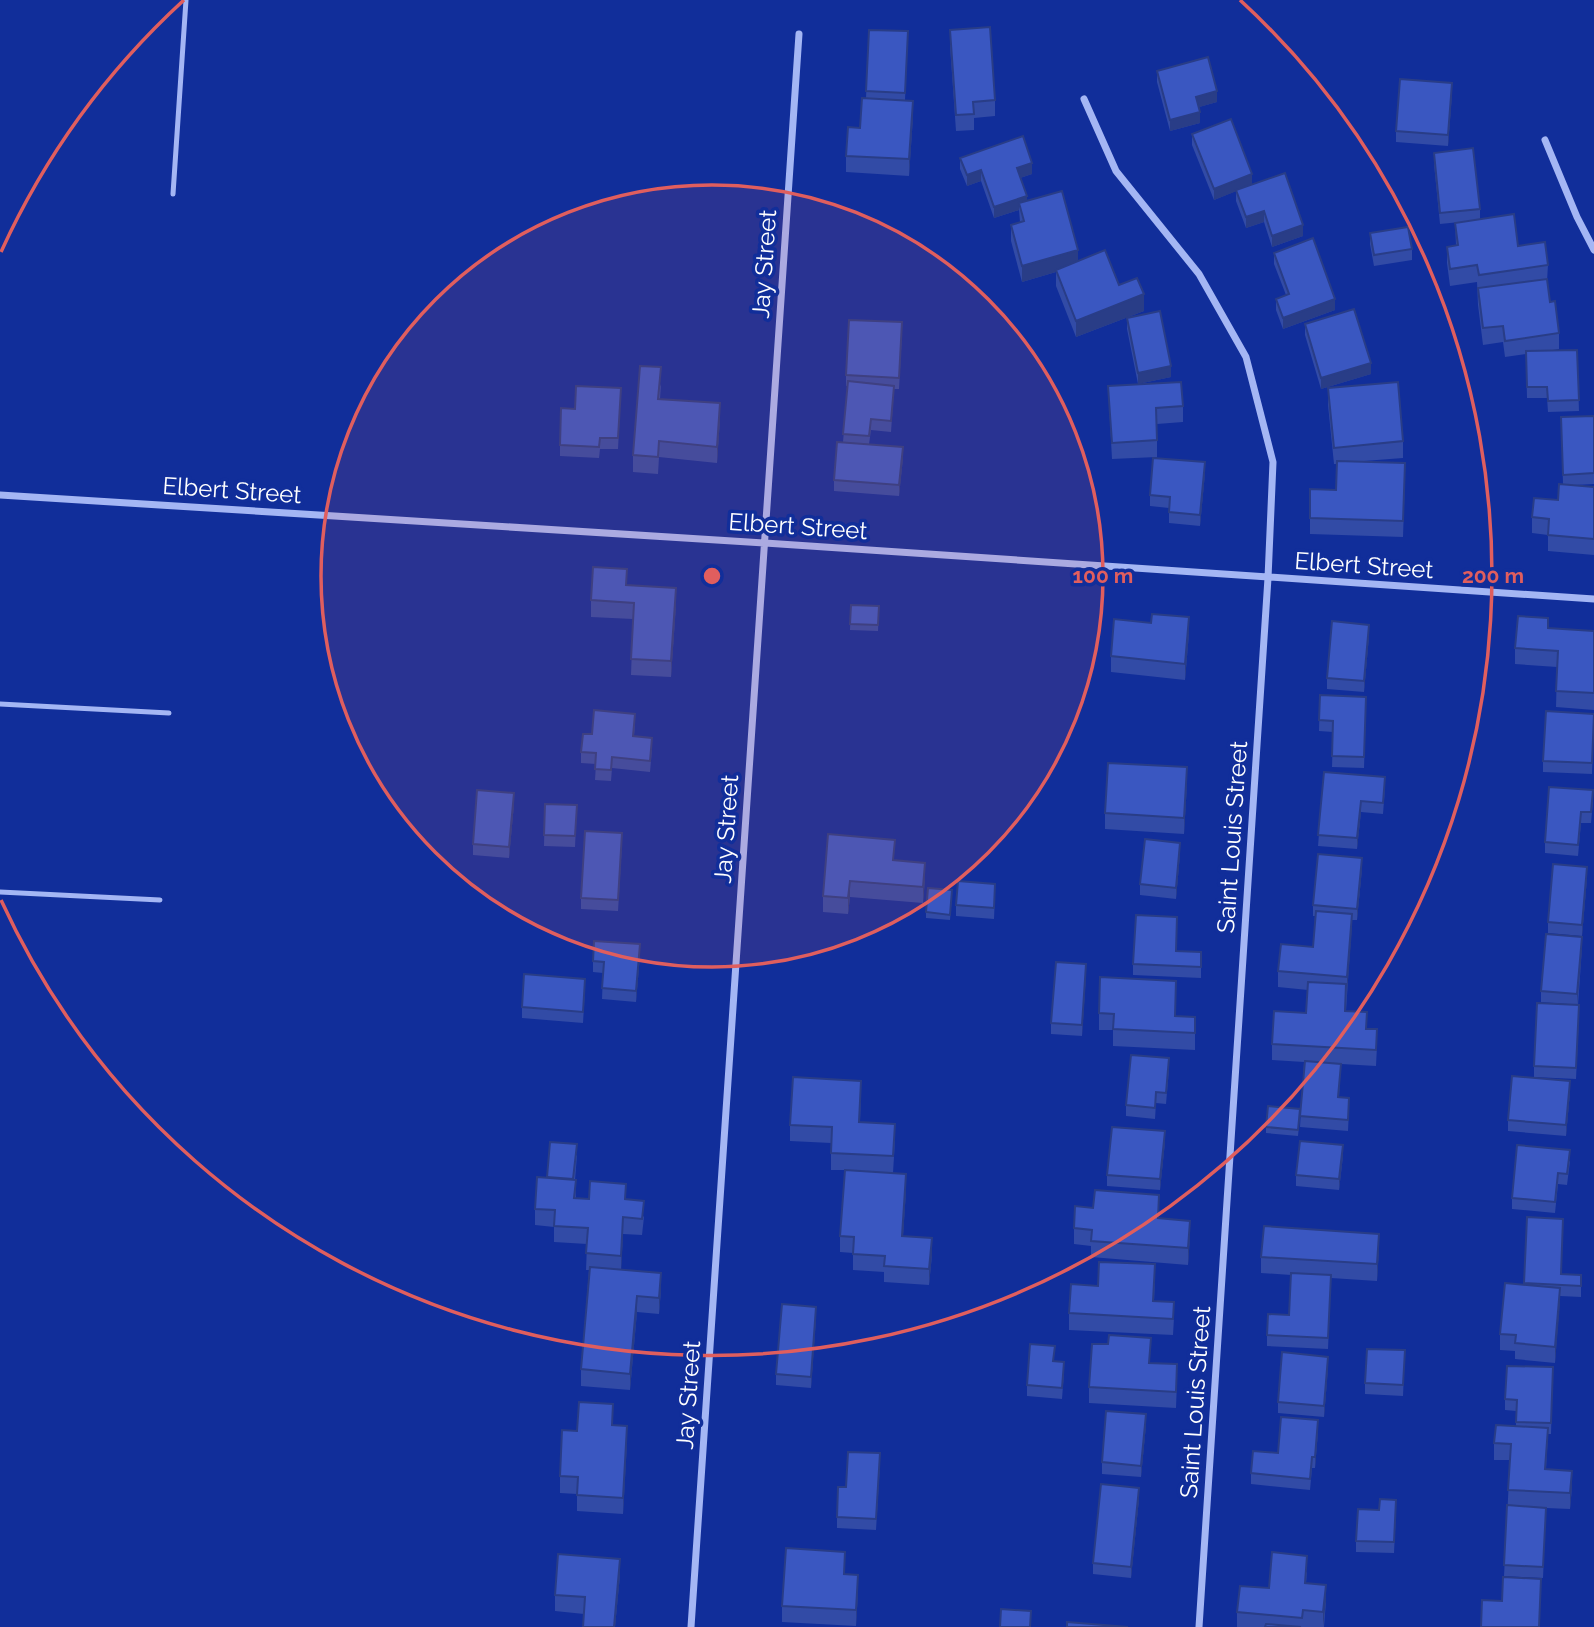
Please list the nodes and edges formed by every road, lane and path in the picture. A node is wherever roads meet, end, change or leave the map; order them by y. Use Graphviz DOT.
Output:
graph roads {
  1 [pos="186,0"];
  2 [pos="799,34"];
  3 [pos="1084,99"];
  4 [pos="1545,139"];
  5 [pos="173,194"];
  6 [pos="1594,250"];
  7 [pos="0,495"];
  8 [pos="765,543"];
  9 [pos="1268,578"];
  10 [pos="1594,599"];
  11 [pos="0,704"];
  12 [pos="169,713"];
  13 [pos="0,892"];
  14 [pos="160,900"];
  15 [pos="691,1627"];
  16 [pos="1199,1627"];
  1 -- 5 [label="lane"];
  2 -- 8 [label="street, Jay Street"];
  3 -- 9 [label="street, Saint Louis Street"];
  4 -- 6 [label="street"];
  7 -- 8 [label="street, Elbert Street"];
  8 -- 9 [label="street, Elbert Street"];
  8 -- 15 [label="street, Jay Street"];
  9 -- 10 [label="street, Elbert Street"];
  9 -- 16 [label="street, Saint Louis Street"];
  11 -- 12 [label="lane"];
  13 -- 14 [label="lane"];
}
